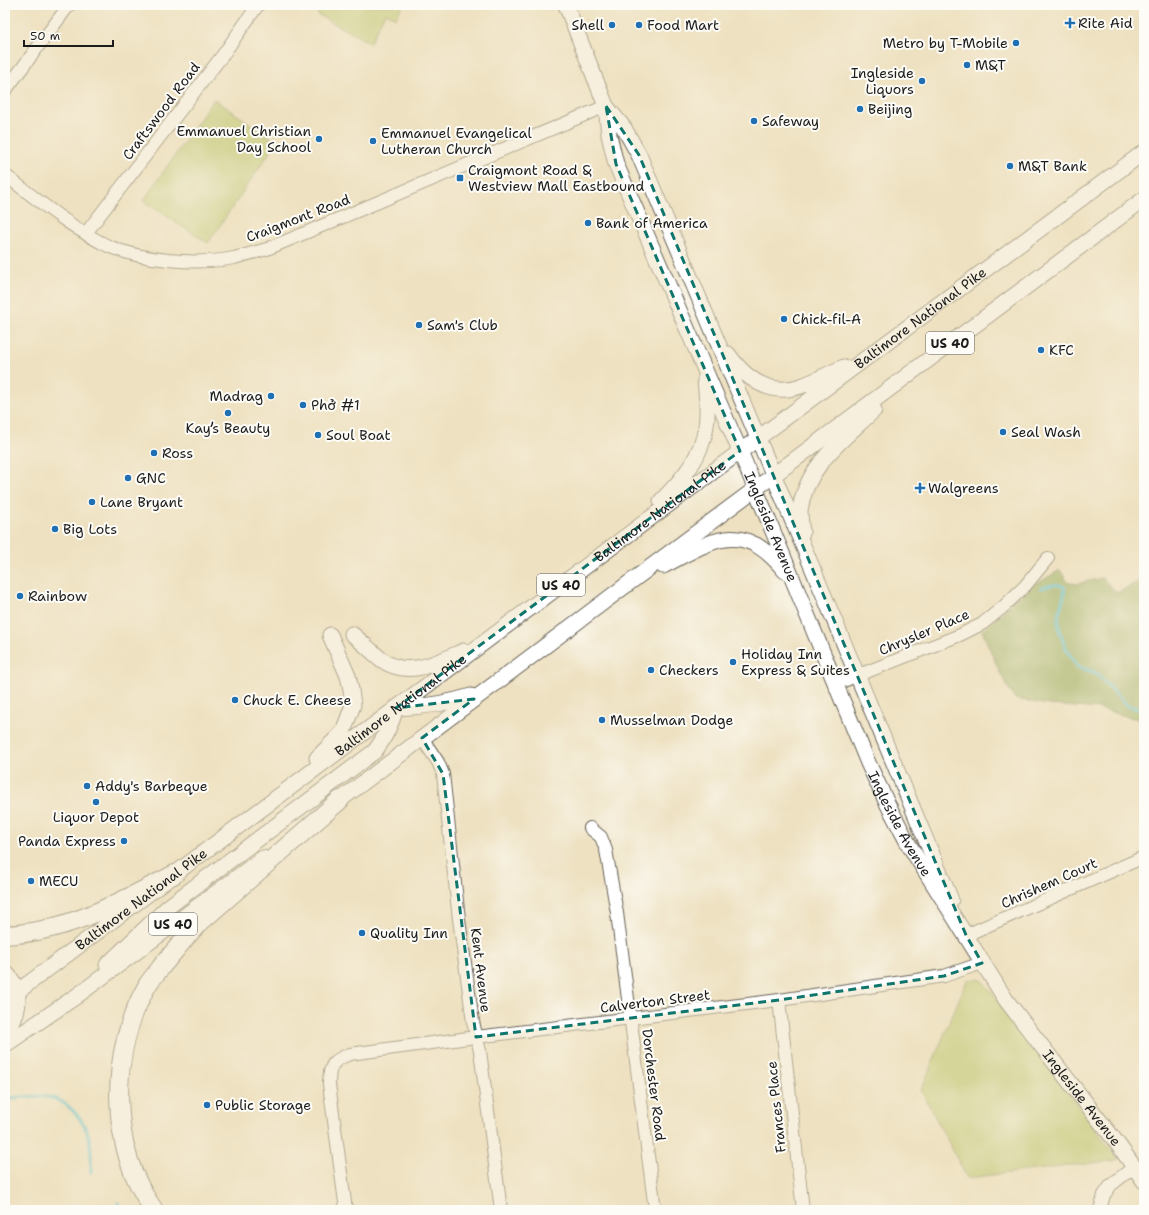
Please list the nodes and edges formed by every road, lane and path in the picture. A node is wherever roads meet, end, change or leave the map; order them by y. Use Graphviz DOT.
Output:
graph roads {
  1 [pos="69,5"];
  2 [pos="258,5"];
  3 [pos="566,5"];
  4 [pos="5,91"];
  5 [pos="606,106"];
  6 [pos="1144,152"];
  7 [pos="5,175"];
  8 [pos="1144,199"];
  9 [pos="86,233"];
  10 [pos="716,338"];
  11 [pos="869,356"];
  12 [pos="924,363"];
  13 [pos="704,366"];
  14 [pos="758,438"];
  15 [pos="740,451"];
  16 [pos="773,475"];
  17 [pos="756,488"];
  18 [pos="633,531"];
  19 [pos="804,547"];
  20 [pos="1048,558"];
  21 [pos="795,582"];
  22 [pos="625,586"];
  23 [pos="352,634"];
  24 [pos="330,635"];
  25 [pos="490,639"];
  26 [pos="858,676"];
  27 [pos="836,684"];
  28 [pos="482,693"];
  29 [pos="396,708"];
  30 [pos="422,738"];
  31 [pos="287,790"];
  32 [pos="340,800"];
  33 [pos="590,828"];
  34 [pos="1144,857"];
  35 [pos="175,874"];
  36 [pos="5,935"];
  37 [pos="966,936"];
  38 [pos="982,963"];
  39 [pos="5,974"];
  40 [pos="78,995"];
  41 [pos="11,997"];
  42 [pos="779,1000"];
  43 [pos="630,1019"];
  44 [pos="5,1035"];
  45 [pos="476,1037"];
  46 [pos="5,1046"];
  47 [pos="1135,1166"];
  48 [pos="1144,1180"];
  49 [pos="154,1210"];
  50 [pos="346,1210"];
  51 [pos="501,1210"];
  52 [pos="655,1210"];
  53 [pos="803,1210"];
  54 [pos="1100,1210"];
  1 -- 4 [label="street"];
  2 -- 9 [label="street, Craftswood Road"];
  3 -- 5 [label="main road, Ingleside Avenue"];
  5 -- 9 [label="street, Craigmont Road"];
  5 -- 10 [label="main road, Ingleside Avenue"];
  5 -- 13 [label="main road, Ingleside Avenue"];
  6 -- 11 [label="main road, Baltimore National Pike / US 40"];
  7 -- 9 [label="street, Craigmont Road"];
  8 -- 12 [label="main road, US 40"];
  10 -- 11 [label="main road"];
  10 -- 14 [label="main road, Ingleside Avenue"];
  11 -- 14 [label="main road, Baltimore National Pike / US 40"];
  12 -- 16 [label="main road, US 40"];
  12 -- 19 [label="main road"];
  13 -- 15 [label="main road, Ingleside Avenue"];
  13 -- 18 [label="main road"];
  14 -- 15 [label="main road, Baltimore National Pike / US 40"];
  14 -- 16 [label="main road, Ingleside Avenue"];
  15 -- 17 [label="main road, Ingleside Avenue"];
  15 -- 18 [label="main road, Baltimore National Pike / US 40"];
  16 -- 17 [label="main road, US 40"];
  16 -- 19 [label="main road, Ingleside Avenue"];
  17 -- 21 [label="main road, Ingleside Avenue"];
  17 -- 22 [label="main road, US 40"];
  18 -- 25 [label="main road, Baltimore National Pike / US 40"];
  19 -- 26 [label="main road, Ingleside Avenue"];
  20 -- 26 [label="street, Chrysler Place"];
  21 -- 22 [label="main road"];
  21 -- 27 [label="main road, Ingleside Avenue"];
  22 -- 28 [label="main road, US 40"];
  23 -- 25 [label="main road"];
  24 -- 31 [label="main road"];
  25 -- 29 [label="main road, Baltimore National Pike / US 40"];
  26 -- 27 [label="street, Chrysler Place"];
  26 -- 37 [label="main road, Ingleside Avenue"];
  27 -- 37 [label="main road, Ingleside Avenue"];
  28 -- 29 [label="main road"];
  28 -- 30 [label="main road, US 40"];
  29 -- 31 [label="main road, Baltimore National Pike / US 40"];
  29 -- 40 [label="main road"];
  30 -- 32 [label="main road, US 40"];
  30 -- 45 [label="street, Kent Avenue"];
  31 -- 35 [label="main road, Baltimore National Pike / US 40"];
  32 -- 40 [label="main road, US 40"];
  32 -- 49 [label="highway"];
  33 -- 43 [label="street, Dorchester Road"];
  34 -- 37 [label="street, Chrishem Court"];
  35 -- 36 [label="highway"];
  35 -- 41 [label="main road, Baltimore National Pike / US 40"];
  37 -- 38 [label="main road, Ingleside Avenue"];
  38 -- 42 [label="street, Calverton Street"];
  38 -- 47 [label="main road, Ingleside Avenue"];
  39 -- 41 [label="highway"];
  40 -- 46 [label="main road, US 40"];
  41 -- 44 [label="highway"];
  42 -- 43 [label="street, Calverton Street"];
  42 -- 53 [label="street, Frances Place"];
  43 -- 45 [label="street, Calverton Street"];
  43 -- 52 [label="street, Dorchester Road"];
  45 -- 50 [label="street, Calverton Street"];
  45 -- 51 [label="street, Kent Avenue"];
  47 -- 48 [label="main road, Ingleside Avenue"];
  47 -- 54 [label="street"];
}
